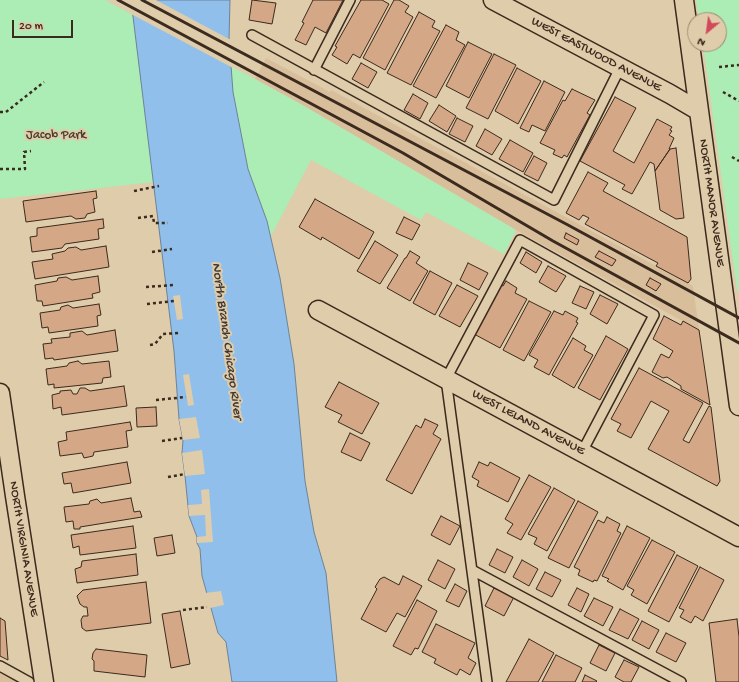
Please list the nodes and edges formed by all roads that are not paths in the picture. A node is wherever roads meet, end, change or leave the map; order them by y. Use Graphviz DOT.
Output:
graph roads {
  1 [pos="350,0"];
  2 [pos="493,0"];
  3 [pos="684,0"];
  4 [pos="252,35"];
  5 [pos="620,68"];
  6 [pos="314,70"];
  7 [pos="699,110"];
  8 [pos="318,310"];
  9 [pos="735,346"];
  10 [pos="446,379"];
  11 [pos="0,393"];
  12 [pos="739,406"];
  13 [pos="582,452"];
  14 [pos="7,492"];
  15 [pos="739,537"];
  16 [pos="472,570"];
  17 [pos="0,666"];
  18 [pos="30,682"];
  19 [pos="44,682"];
  20 [pos="487,682"];
  21 [pos="681,682"];
  1 -- 6 [label="lane"];
  2 -- 5 [label="street, WEST EASTWOOD AVENUE"];
  3 -- 7 [label="street, NORTH MANOR AVENUE"];
  4 -- 6 [label="lane"];
  5 -- 6 [label="lane"];
  5 -- 7 [label="street, WEST EASTWOOD AVENUE"];
  7 -- 9 [label="street, NORTH MANOR AVENUE"];
  8 -- 10 [label="street, WEST LELAND AVENUE"];
  9 -- 12 [label="street, NORTH MANOR AVENUE"];
  10 -- 13 [label="street, WEST LELAND AVENUE"];
  10 -- 13 [label="lane"];
  10 -- 16 [label="lane"];
  11 -- 14 [label="street, NORTH VIRGINIA AVENUE"];
  13 -- 15 [label="street, WEST LELAND AVENUE"];
  14 -- 19 [label="street, NORTH VIRGINIA AVENUE"];
  16 -- 20 [label="lane"];
  16 -- 21 [label="lane"];
  17 -- 18 [label="lane"];
}
